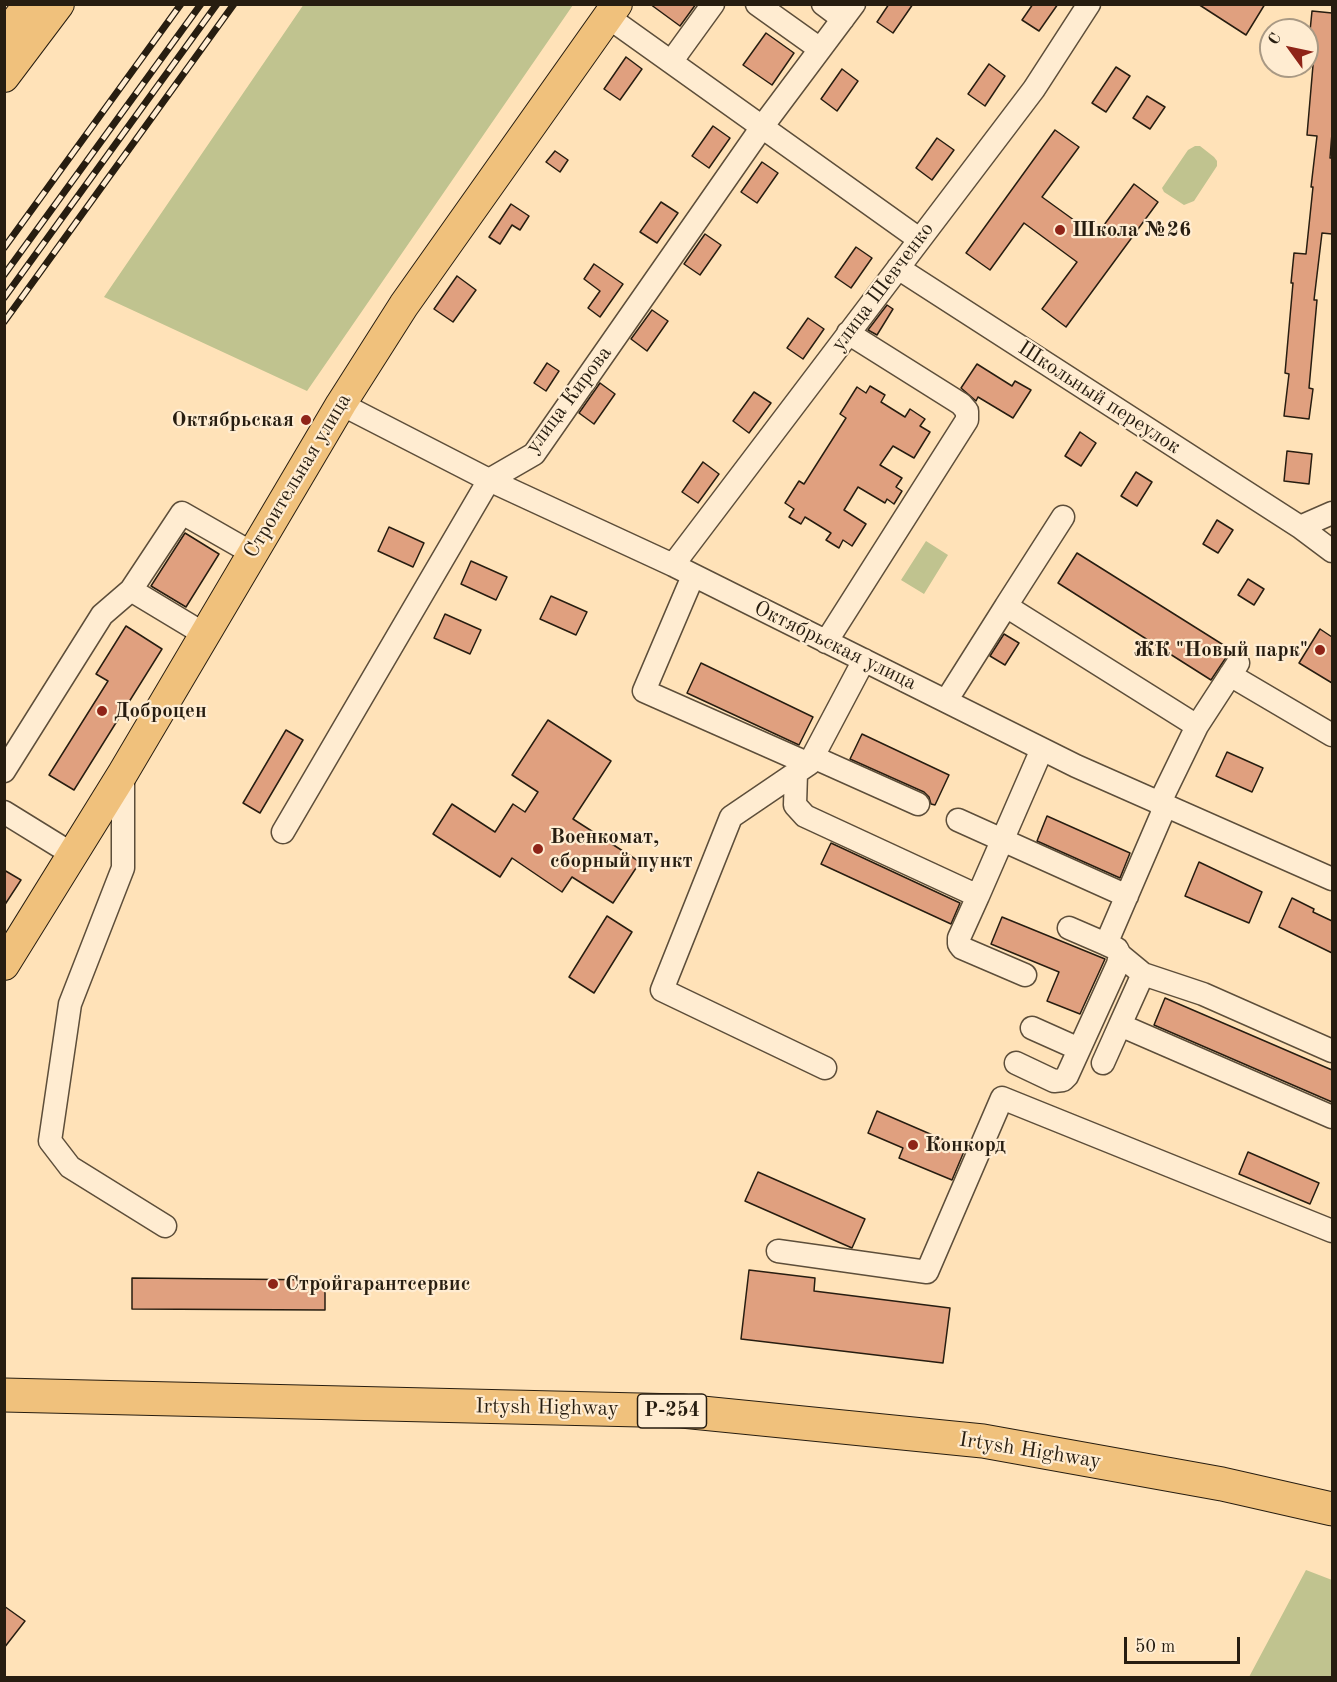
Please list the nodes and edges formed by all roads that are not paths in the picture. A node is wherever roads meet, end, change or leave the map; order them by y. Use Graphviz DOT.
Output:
graph roads {
  1 [pos="29,4"];
  2 [pos="59,4"];
  3 [pos="713,4"];
  4 [pos="757,4"];
  5 [pos="823,4"];
  6 [pos="1089,4"];
  7 [pos="612,11"];
  8 [pos="848,12"];
  9 [pos="4,37"];
  10 [pos="820,49"];
  11 [pos="671,62"];
  12 [pos="4,77"];
  13 [pos="762,127"];
  14 [pos="919,239"];
  15 [pos="898,268"];
  16 [pos="848,333"];
  17 [pos="341,404"];
  18 [pos="489,480"];
  19 [pos="1332,513"];
  20 [pos="1063,517"];
  21 [pos="1300,527"];
  22 [pos="1332,551"];
  23 [pos="252,553"];
  24 [pos="672,566"];
  25 [pos="693,576"];
  26 [pos="131,590"];
  27 [pos="1006,606"];
  28 [pos="204,634"];
  29 [pos="826,642"];
  30 [pos="864,660"];
  31 [pos="946,701"];
  32 [pos="1197,726"];
  33 [pos="1332,735"];
  34 [pos="1042,749"];
  35 [pos="806,765"];
  36 [pos="4,771"];
  37 [pos="123,772"];
  38 [pos="918,804"];
  39 [pos="1162,806"];
  40 [pos="958,820"];
  41 [pos="10,821"];
  42 [pos="283,832"];
  43 [pos="1003,840"];
  44 [pos="72,854"];
  45 [pos="1332,879"];
  46 [pos="1126,896"];
  47 [pos="978,897"];
  48 [pos="1069,928"];
  49 [pos="1113,949"];
  50 [pos="4,964"];
  51 [pos="1143,974"];
  52 [pos="1025,975"];
  53 [pos="1120,1025"];
  54 [pos="1032,1028"];
  55 [pos="1079,1049"];
  56 [pos="1332,1050"];
  57 [pos="1016,1063"];
  58 [pos="1103,1063"];
  59 [pos="825,1068"];
  60 [pos="1332,1117"];
  61 [pos="165,1226"];
  62 [pos="1332,1231"];
  63 [pos="778,1251"];
  64 [pos="4,1395"];
  65 [pos="1332,1509"];
  1 -- 9 [label="main road"];
  2 -- 12 [label="main road"];
  3 -- 11 [label="street"];
  4 -- 10 [label="street"];
  5 -- 8 [label="street"];
  6 -- 14 [label="street, улица Шевченко"];
  7 -- 11 [label="street"];
  7 -- 17 [label="main road, Строительная улица"];
  8 -- 10 [label="street, улица Кирова"];
  10 -- 13 [label="street, улица Кирова"];
  11 -- 13 [label="street"];
  13 -- 14 [label="street"];
  13 -- 18 [label="street, улица Кирова"];
  14 -- 15 [label="street, улица Шевченко"];
  15 -- 16 [label="street, улица Шевченко"];
  15 -- 21 [label="street, Школьный переулок"];
  16 -- 24 [label="street, улица Шевченко"];
  16 -- 29 [label="street"];
  17 -- 18 [label="street, Октябрьская улица"];
  17 -- 23 [label="main road, Строительная улица"];
  18 -- 24 [label="street, Октябрьская улица"];
  18 -- 42 [label="street, улица Кирова"];
  19 -- 21 [label="street"];
  20 -- 27 [label="street"];
  21 -- 22 [label="street, Школьный переулок"];
  23 -- 26 [label="street"];
  23 -- 28 [label="main road, Строительная улица"];
  24 -- 25 [label="street, Октябрьская улица"];
  25 -- 29 [label="street, Октябрьская улица"];
  25 -- 35 [label="street"];
  26 -- 28 [label="street"];
  26 -- 36 [label="street"];
  27 -- 31 [label="street"];
  27 -- 32 [label="street"];
  28 -- 37 [label="main road, Строительная улица"];
  29 -- 30 [label="street, Октябрьская улица"];
  30 -- 31 [label="street, Октябрьская улица"];
  30 -- 35 [label="street"];
  31 -- 34 [label="street, Октябрьская улица"];
  32 -- 33 [label="street"];
  32 -- 39 [label="street"];
  34 -- 39 [label="street, Октябрьская улица"];
  34 -- 43 [label="street"];
  35 -- 38 [label="street"];
  35 -- 47 [label="street"];
  35 -- 59 [label="street"];
  37 -- 44 [label="main road, Строительная улица"];
  37 -- 61 [label="street"];
  39 -- 45 [label="street, Октябрьская улица"];
  39 -- 46 [label="street"];
  40 -- 43 [label="street"];
  41 -- 44 [label="street"];
  43 -- 46 [label="street"];
  43 -- 47 [label="street"];
  44 -- 50 [label="main road, Строительная улица"];
  46 -- 49 [label="street"];
  47 -- 52 [label="street"];
  48 -- 49 [label="street"];
  49 -- 51 [label="street"];
  49 -- 55 [label="street"];
  51 -- 53 [label="street"];
  51 -- 56 [label="street"];
  53 -- 58 [label="street"];
  53 -- 60 [label="street"];
  54 -- 55 [label="street"];
  55 -- 57 [label="street"];
  62 -- 63 [label="street"];
  64 -- 65 [label="highway, Irtysh Highway / Р-254"];
}
